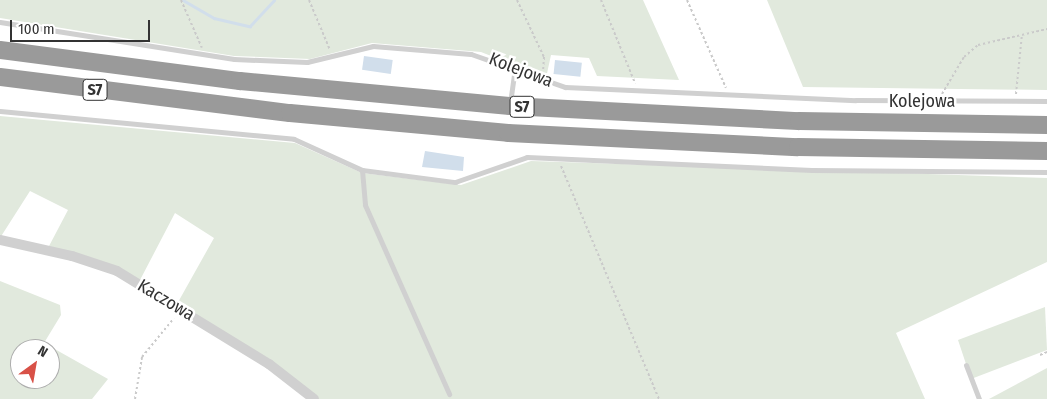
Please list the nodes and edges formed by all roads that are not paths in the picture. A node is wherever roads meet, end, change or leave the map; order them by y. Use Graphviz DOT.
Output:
graph roads {
  1 [pos="0,22"];
  2 [pos="0,50"];
  3 [pos="515,69"];
  4 [pos="0,77"];
  5 [pos="0,89"];
  6 [pos="1047,100"];
  7 [pos="190,102"];
  8 [pos="510,106"];
  9 [pos="0,111"];
  10 [pos="1047,125"];
  11 [pos="1047,151"];
  12 [pos="362,170"];
  13 [pos="1047,172"];
  14 [pos="0,240"];
  15 [pos="966,365"];
  16 [pos="449,394"];
  17 [pos="314,399"];
  18 [pos="979,399"];
  1 -- 3 [label="lane, Kolejowa"];
  2 -- 8 [label="highway, S7"];
  3 -- 6 [label="lane, Kolejowa"];
  3 -- 8 [label="lane"];
  4 -- 7 [label="highway, S7"];
  5 -- 7 [label="highway"];
  7 -- 11 [label="highway, S7"];
  8 -- 10 [label="highway, S7"];
  9 -- 12 [label="lane"];
  12 -- 13 [label="lane"];
  12 -- 16 [label="lane"];
  14 -- 17 [label="street, Kaczowa"];
  15 -- 18 [label="lane"];
}
